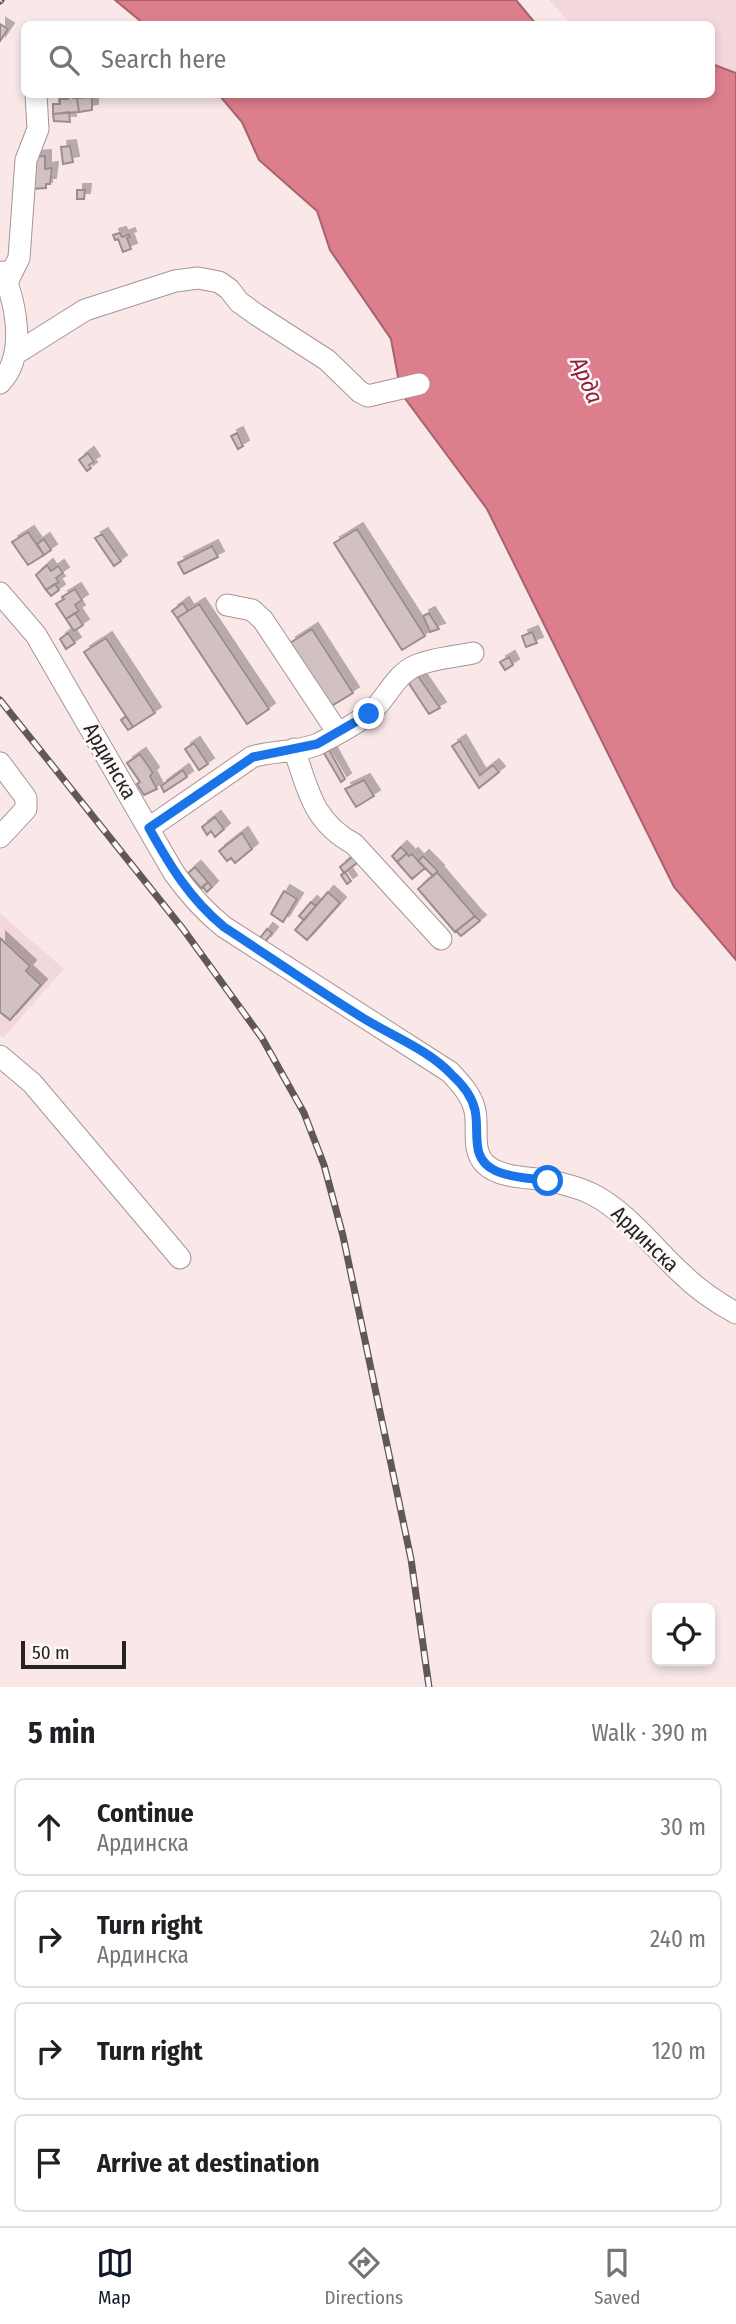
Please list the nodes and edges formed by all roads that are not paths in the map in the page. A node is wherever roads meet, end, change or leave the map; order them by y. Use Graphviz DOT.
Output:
graph roads {
  1 [pos="36,98"];
  2 [pos="4,274"];
  3 [pos="15,354"];
  4 [pos="0,383"];
  5 [pos="419,384"];
  6 [pos="0,593"];
  7 [pos="227,605"];
  8 [pos="473,653"];
  9 [pos="338,733"];
  10 [pos="294,749"];
  11 [pos="0,763"];
  12 [pos="149,828"];
  13 [pos="0,837"];
  14 [pos="441,939"];
  15 [pos="0,1055"];
  16 [pos="180,1258"];
  17 [pos="736,1313"];
  1 -- 2 [label="street"];
  2 -- 3 [label="street"];
  3 -- 4 [label="street"];
  3 -- 5 [label="street"];
  6 -- 12 [label="street, Ардинска"];
  7 -- 9 [label="street"];
  8 -- 9 [label="street"];
  9 -- 10 [label="street"];
  10 -- 12 [label="street"];
  10 -- 14 [label="street"];
  11 -- 13 [label="street"];
  12 -- 17 [label="street, Ардинска"];
  15 -- 16 [label="street"];
}
